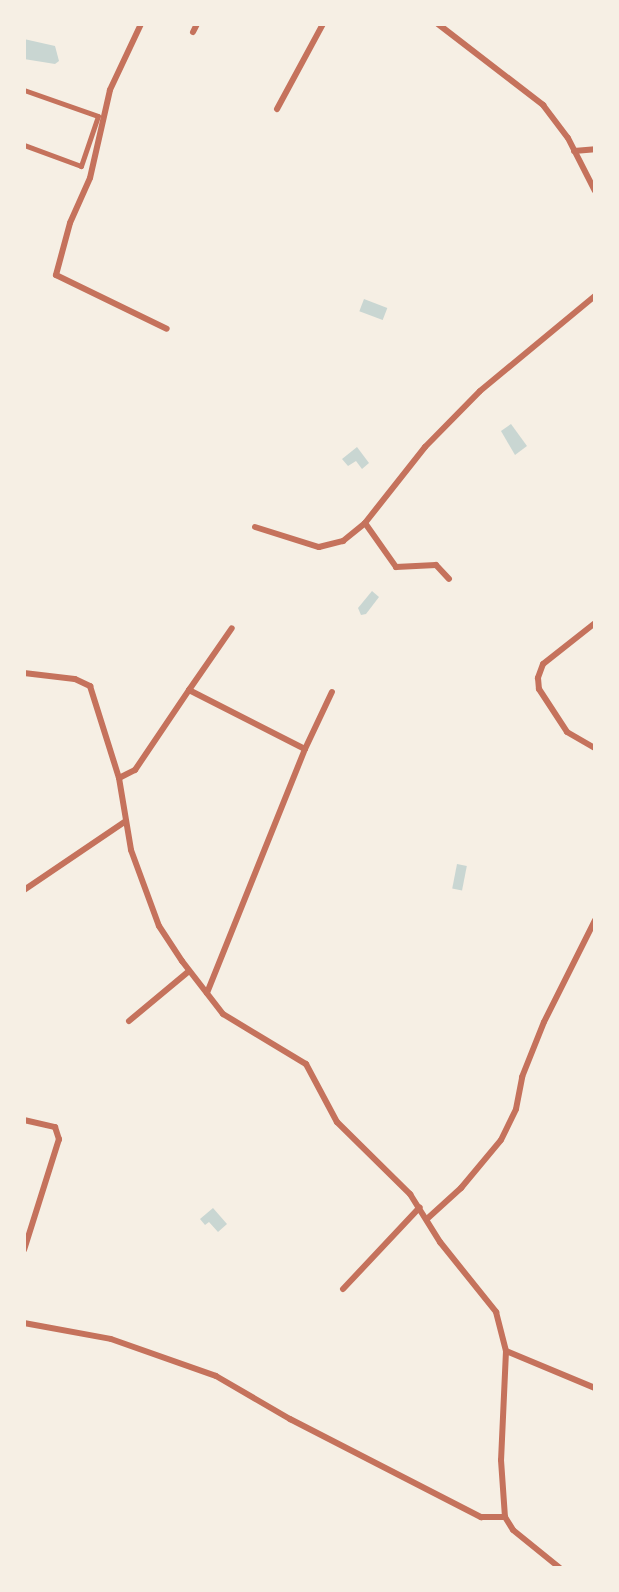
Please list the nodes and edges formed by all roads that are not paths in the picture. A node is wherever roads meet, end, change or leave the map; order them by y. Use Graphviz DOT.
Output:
graph roads {
  1 [pos="141,24"];
  2 [pos="197,24"];
  3 [pos="323,24"];
  4 [pos="438,24"];
  5 [pos="193,32"];
  6 [pos="24,90"];
  7 [pos="277,109"];
  8 [pos="24,145"];
  9 [pos="595,149"];
  10 [pos="574,151"];
  11 [pos="595,191"];
  12 [pos="595,296"];
  13 [pos="167,329"];
  14 [pos="365,523"];
  15 [pos="255,527"];
  16 [pos="448,579"];
  17 [pos="595,623"];
  18 [pos="232,628"];
  19 [pos="24,673"];
  20 [pos="189,690"];
  21 [pos="332,693"];
  22 [pos="595,748"];
  23 [pos="305,750"];
  24 [pos="119,778"];
  25 [pos="126,821"];
  26 [pos="24,890"];
  27 [pos="595,920"];
  28 [pos="189,971"];
  29 [pos="207,993"];
  30 [pos="129,1021"];
  31 [pos="24,1120"];
  32 [pos="420,1207"];
  33 [pos="428,1218"];
  34 [pos="24,1250"];
  35 [pos="343,1289"];
  36 [pos="24,1323"];
  37 [pos="506,1351"];
  38 [pos="595,1388"];
  39 [pos="505,1518"];
  40 [pos="560,1568"];
  1 -- 13 [label="street"];
  2 -- 5 [label="street"];
  3 -- 7 [label="street"];
  4 -- 10 [label="street"];
  6 -- 8 [label="street"];
  9 -- 10 [label="street"];
  10 -- 11 [label="street"];
  12 -- 14 [label="street"];
  14 -- 15 [label="street"];
  14 -- 16 [label="street"];
  17 -- 22 [label="street"];
  18 -- 20 [label="street"];
  19 -- 24 [label="street"];
  20 -- 23 [label="street"];
  20 -- 24 [label="street"];
  21 -- 23 [label="street"];
  23 -- 29 [label="street"];
  24 -- 25 [label="street"];
  25 -- 26 [label="street"];
  25 -- 28 [label="street"];
  27 -- 33 [label="street"];
  28 -- 29 [label="street"];
  28 -- 30 [label="street"];
  29 -- 32 [label="street"];
  31 -- 34 [label="street"];
  32 -- 33 [label="street"];
  32 -- 35 [label="street"];
  33 -- 37 [label="street"];
  36 -- 39 [label="street"];
  37 -- 38 [label="street"];
  37 -- 39 [label="street"];
  39 -- 40 [label="street"];
}
